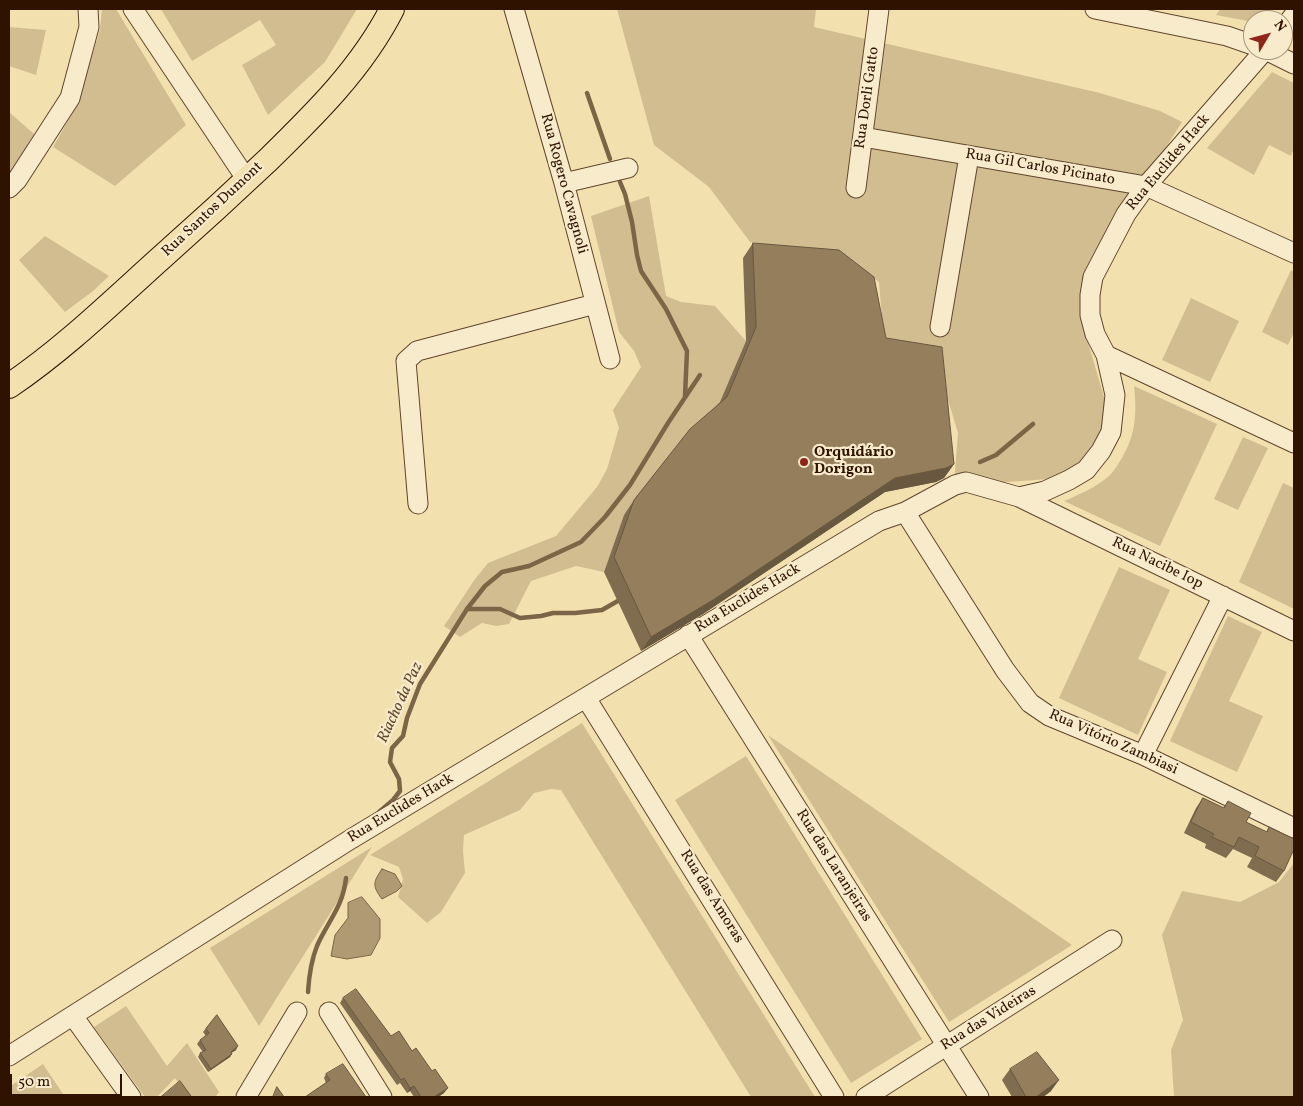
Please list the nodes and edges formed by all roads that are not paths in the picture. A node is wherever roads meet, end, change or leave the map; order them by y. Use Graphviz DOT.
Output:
graph roads {
  1 [pos="88,9"];
  2 [pos="133,9"];
  3 [pos="392,9"];
  4 [pos="514,9"];
  5 [pos="879,9"];
  6 [pos="1095,9"];
  7 [pos="1118,11"];
  8 [pos="1243,42"];
  9 [pos="1256,60"];
  10 [pos="863,137"];
  11 [pos="969,156"];
  12 [pos="628,168"];
  13 [pos="247,180"];
  14 [pos="564,183"];
  15 [pos="1146,186"];
  16 [pos="9,188"];
  17 [pos="856,188"];
  18 [pos="1294,253"];
  19 [pos="595,304"];
  20 [pos="940,327"];
  21 [pos="1106,354"];
  22 [pos="610,359"];
  23 [pos="9,386"];
  24 [pos="1294,443"];
  25 [pos="1020,497"];
  26 [pos="418,504"];
  27 [pos="905,512"];
  28 [pos="1223,596"];
  29 [pos="1294,631"];
  30 [pos="688,635"];
  31 [pos="586,698"];
  32 [pos="1143,755"];
  33 [pos="1294,828"];
  34 [pos="1112,940"];
  35 [pos="297,1012"];
  36 [pos="329,1012"];
  37 [pos="73,1016"];
  38 [pos="946,1046"];
  39 [pos="9,1056"];
  40 [pos="131,1097"];
  41 [pos="246,1097"];
  42 [pos="382,1097"];
  43 [pos="834,1097"];
  44 [pos="866,1097"];
  45 [pos="978,1097"];
  1 -- 16 [label="street"];
  2 -- 13 [label="street"];
  3 -- 13 [label="main road, Rua Santos Dumont"];
  4 -- 14 [label="street, Rua Rogero Cavagnoli"];
  5 -- 10 [label="street, Rua Dorli Gatto"];
  6 -- 7 [label="street"];
  7 -- 8 [label="street"];
  9 -- 15 [label="street, Rua Euclides Hack"];
  10 -- 11 [label="street, Rua Gil Carlos Picinato"];
  10 -- 17 [label="street, Rua Dorli Gatto"];
  11 -- 15 [label="street, Rua Gil Carlos Picinato"];
  11 -- 20 [label="street"];
  12 -- 14 [label="street"];
  13 -- 23 [label="main road, Rua Santos Dumont"];
  14 -- 19 [label="street, Rua Rogero Cavagnoli"];
  15 -- 18 [label="street, Rua Gil Carlos Picinato"];
  15 -- 21 [label="street, Rua Euclides Hack"];
  19 -- 22 [label="street, Rua Rogero Cavagnoli"];
  19 -- 26 [label="street"];
  21 -- 24 [label="street"];
  21 -- 25 [label="street, Rua Euclides Hack"];
  25 -- 27 [label="street, Rua Euclides Hack"];
  25 -- 28 [label="street, Rua Nacibe Iop"];
  27 -- 30 [label="street, Rua Euclides Hack"];
  27 -- 32 [label="street, Rua Vitório Zambiasi"];
  28 -- 29 [label="street, Rua Nacibe Iop"];
  28 -- 32 [label="street"];
  30 -- 31 [label="street, Rua Euclides Hack"];
  30 -- 38 [label="street, Rua das Laranjeiras"];
  31 -- 37 [label="street, Rua Euclides Hack"];
  31 -- 43 [label="street, Rua das Amoras"];
  32 -- 33 [label="street, Rua Vitório Zambiasi"];
  34 -- 38 [label="street, Rua das Videiras"];
  35 -- 41 [label="street"];
  36 -- 42 [label="street"];
  37 -- 39 [label="street, Rua Euclides Hack"];
  37 -- 40 [label="street"];
  38 -- 44 [label="street, Rua das Videiras"];
  38 -- 45 [label="street, Rua das Laranjeiras"];
}
